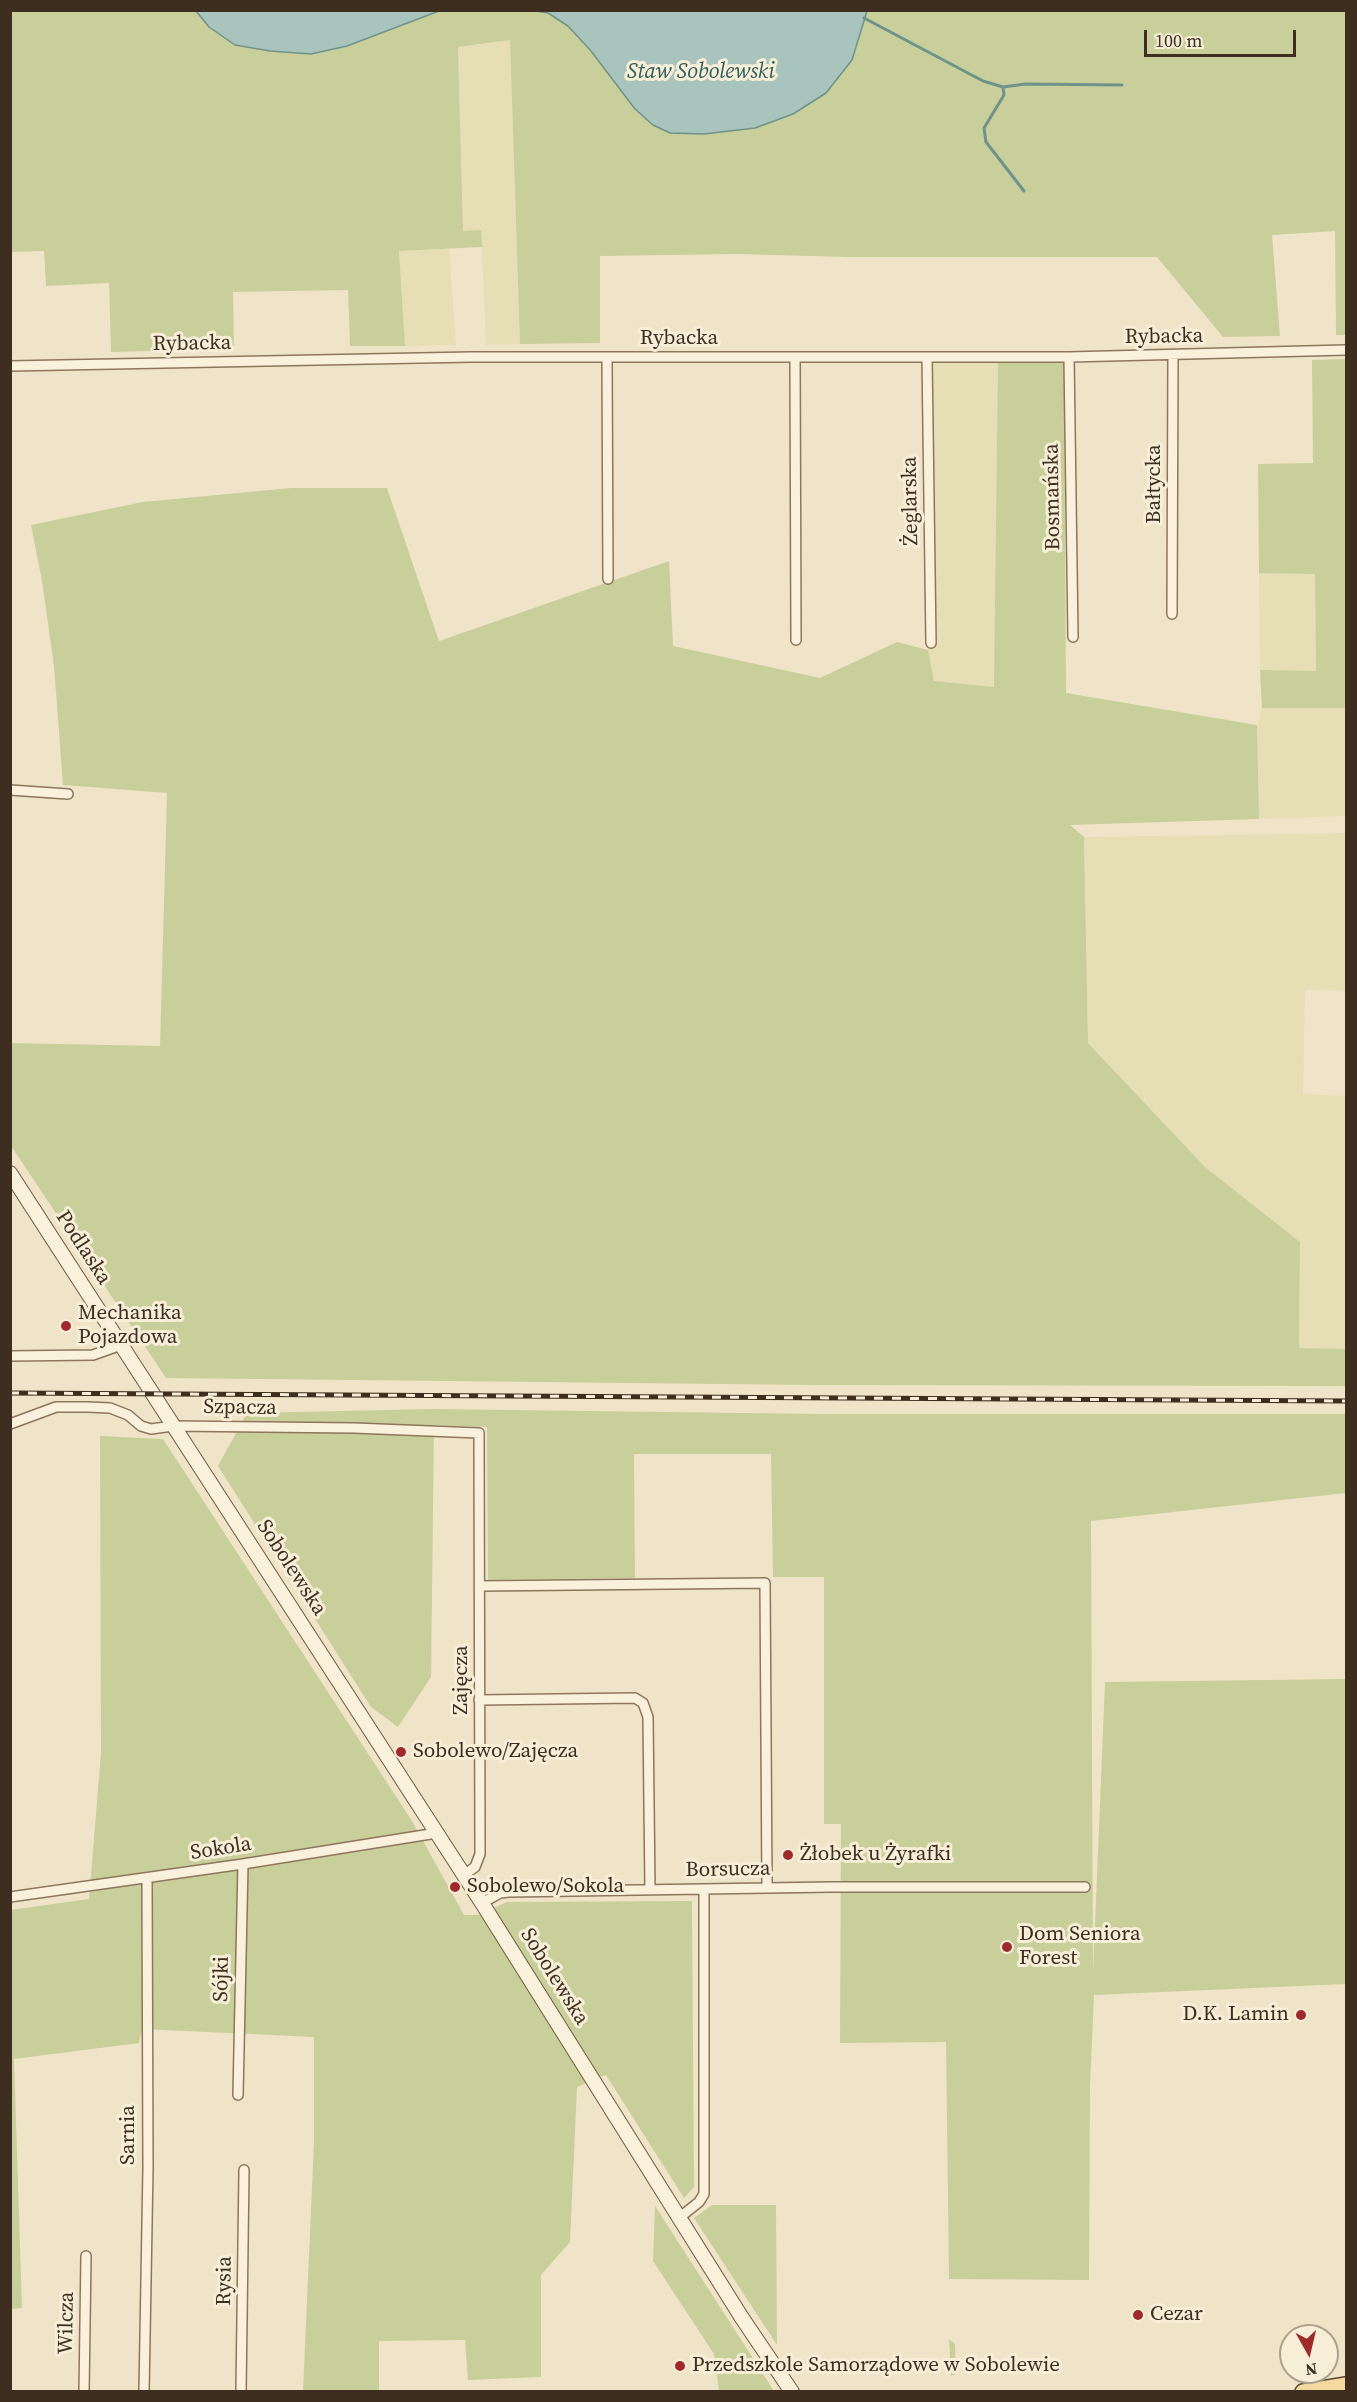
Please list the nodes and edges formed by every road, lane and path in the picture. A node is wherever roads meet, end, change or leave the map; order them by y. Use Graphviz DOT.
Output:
graph roads {
  1 [pos="1347,350"];
  2 [pos="1173,355"];
  3 [pos="607,357"];
  4 [pos="927,357"];
  5 [pos="1069,357"];
  6 [pos="795,358"];
  7 [pos="10,366"];
  8 [pos="608,579"];
  9 [pos="1172,614"];
  10 [pos="1073,637"];
  11 [pos="796,640"];
  12 [pos="931,643"];
  13 [pos="10,790"];
  14 [pos="68,794"];
  15 [pos="10,1173"];
  16 [pos="121,1346"];
  17 [pos="10,1356"];
  18 [pos="10,1424"];
  19 [pos="173,1426"];
  20 [pos="479,1433"];
  21 [pos="480,1586"];
  22 [pos="479,1700"];
  23 [pos="437,1833"];
  24 [pos="243,1864"];
  25 [pos="464,1875"];
  26 [pos="147,1878"];
  27 [pos="1085,1887"];
  28 [pos="767,1888"];
  29 [pos="704,1889"];
  30 [pos="650,1890"];
  31 [pos="10,1897"];
  32 [pos="482,1903"];
  33 [pos="238,2095"];
  34 [pos="244,2170"];
  35 [pos="680,2218"];
  36 [pos="86,2256"];
  37 [pos="1347,2385"];
  38 [pos="1347,2390"];
  39 [pos="84,2391"];
  40 [pos="144,2391"];
  41 [pos="241,2391"];
  42 [pos="792,2391"];
  43 [pos="1303,2391"];
  44 [pos="1338,2391"];
  1 -- 2 [label="street, Rybacka"];
  2 -- 5 [label="street, Rybacka"];
  2 -- 9 [label="street, Bałtycka"];
  3 -- 6 [label="street, Rybacka"];
  3 -- 7 [label="street, Rybacka"];
  3 -- 8 [label="street"];
  4 -- 5 [label="street, Rybacka"];
  4 -- 6 [label="street, Rybacka"];
  4 -- 12 [label="street, Żeglarska"];
  5 -- 10 [label="street, Bosmańska"];
  6 -- 11 [label="street"];
  13 -- 14 [label="street"];
  15 -- 16 [label="street, Podlaska"];
  16 -- 17 [label="street"];
  16 -- 19 [label="street, Sobolewska"];
  18 -- 19 [label="street, Szpacza"];
  19 -- 20 [label="street, Szpacza"];
  19 -- 23 [label="street, Sobolewska"];
  20 -- 21 [label="street, Zajęcza"];
  21 -- 22 [label="street, Zajęcza"];
  21 -- 28 [label="street"];
  22 -- 25 [label="street, Zajęcza"];
  22 -- 30 [label="street"];
  23 -- 24 [label="street, Sokola"];
  23 -- 25 [label="street, Sobolewska"];
  24 -- 26 [label="street, Sokola"];
  24 -- 33 [label="street, Sójki"];
  25 -- 32 [label="street, Sobolewska"];
  26 -- 31 [label="street, Sokola"];
  26 -- 40 [label="street, Sarnia"];
  27 -- 28 [label="street, Borsucza"];
  28 -- 29 [label="street, Borsucza"];
  29 -- 30 [label="street, Borsucza"];
  29 -- 35 [label="street"];
  30 -- 32 [label="street, Borsucza"];
  32 -- 35 [label="street, Sobolewska"];
  34 -- 41 [label="street, Rysia"];
  35 -- 42 [label="street, Sobolewska"];
  36 -- 39 [label="street, Wilcza"];
  37 -- 43 [label="main road"];
  38 -- 44 [label="main road"];
}
